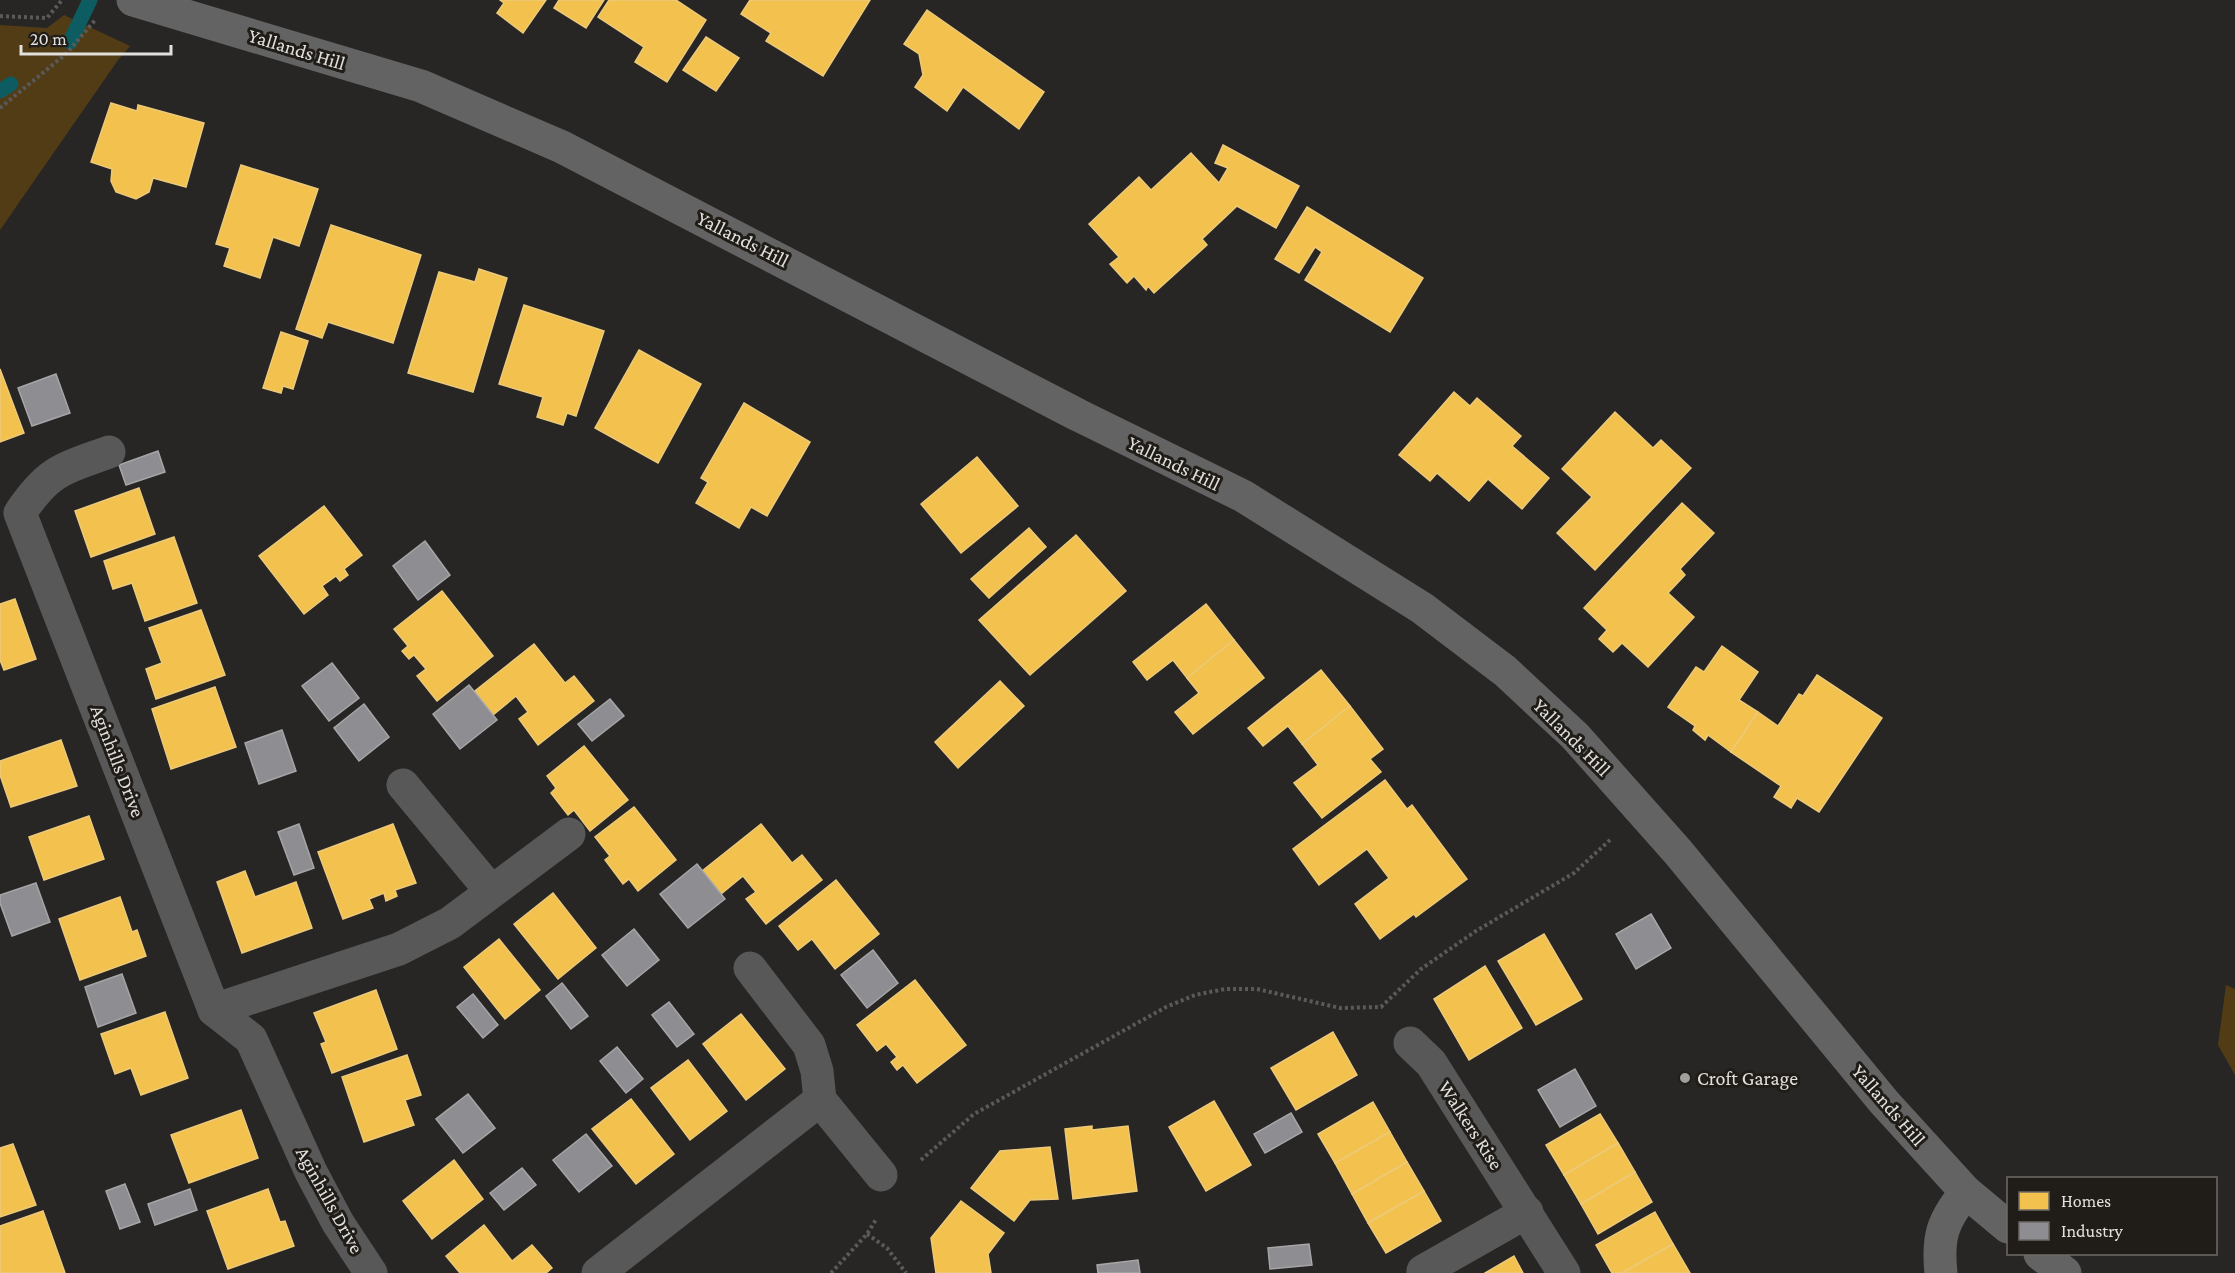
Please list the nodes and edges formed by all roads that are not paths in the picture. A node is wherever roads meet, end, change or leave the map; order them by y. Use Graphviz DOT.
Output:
graph roads {
  1 [pos="133,0"];
  2 [pos="109,452"];
  3 [pos="10,516"];
  4 [pos="403,785"];
  5 [pos="568,834"];
  6 [pos="491,891"];
  7 [pos="750,968"];
  8 [pos="214,1010"];
  9 [pos="1410,1043"];
  10 [pos="820,1100"];
  11 [pos="881,1175"];
  12 [pos="1966,1192"];
  13 [pos="1527,1212"];
  14 [pos="2007,1226"];
  15 [pos="2041,1255"];
  16 [pos="1423,1271"];
  17 [pos="371,1273"];
  18 [pos="598,1273"];
  19 [pos="1564,1273"];
  20 [pos="1941,1273"];
  21 [pos="2065,1273"];
  1 -- 12 [label="street, Yallands Hill"];
  2 -- 3 [label="street, Aginhills Drive"];
  3 -- 8 [label="street, Aginhills Drive"];
  4 -- 6 [label="street"];
  5 -- 6 [label="street"];
  6 -- 8 [label="street"];
  7 -- 10 [label="street"];
  8 -- 17 [label="street, Aginhills Drive"];
  9 -- 13 [label="street, Walkers Rise"];
  10 -- 11 [label="street"];
  10 -- 18 [label="street"];
  12 -- 14 [label="street, Yallands Hill"];
  12 -- 20 [label="street"];
  13 -- 16 [label="street"];
  13 -- 19 [label="street, Walkers Rise"];
  15 -- 21 [label="street"];
}
